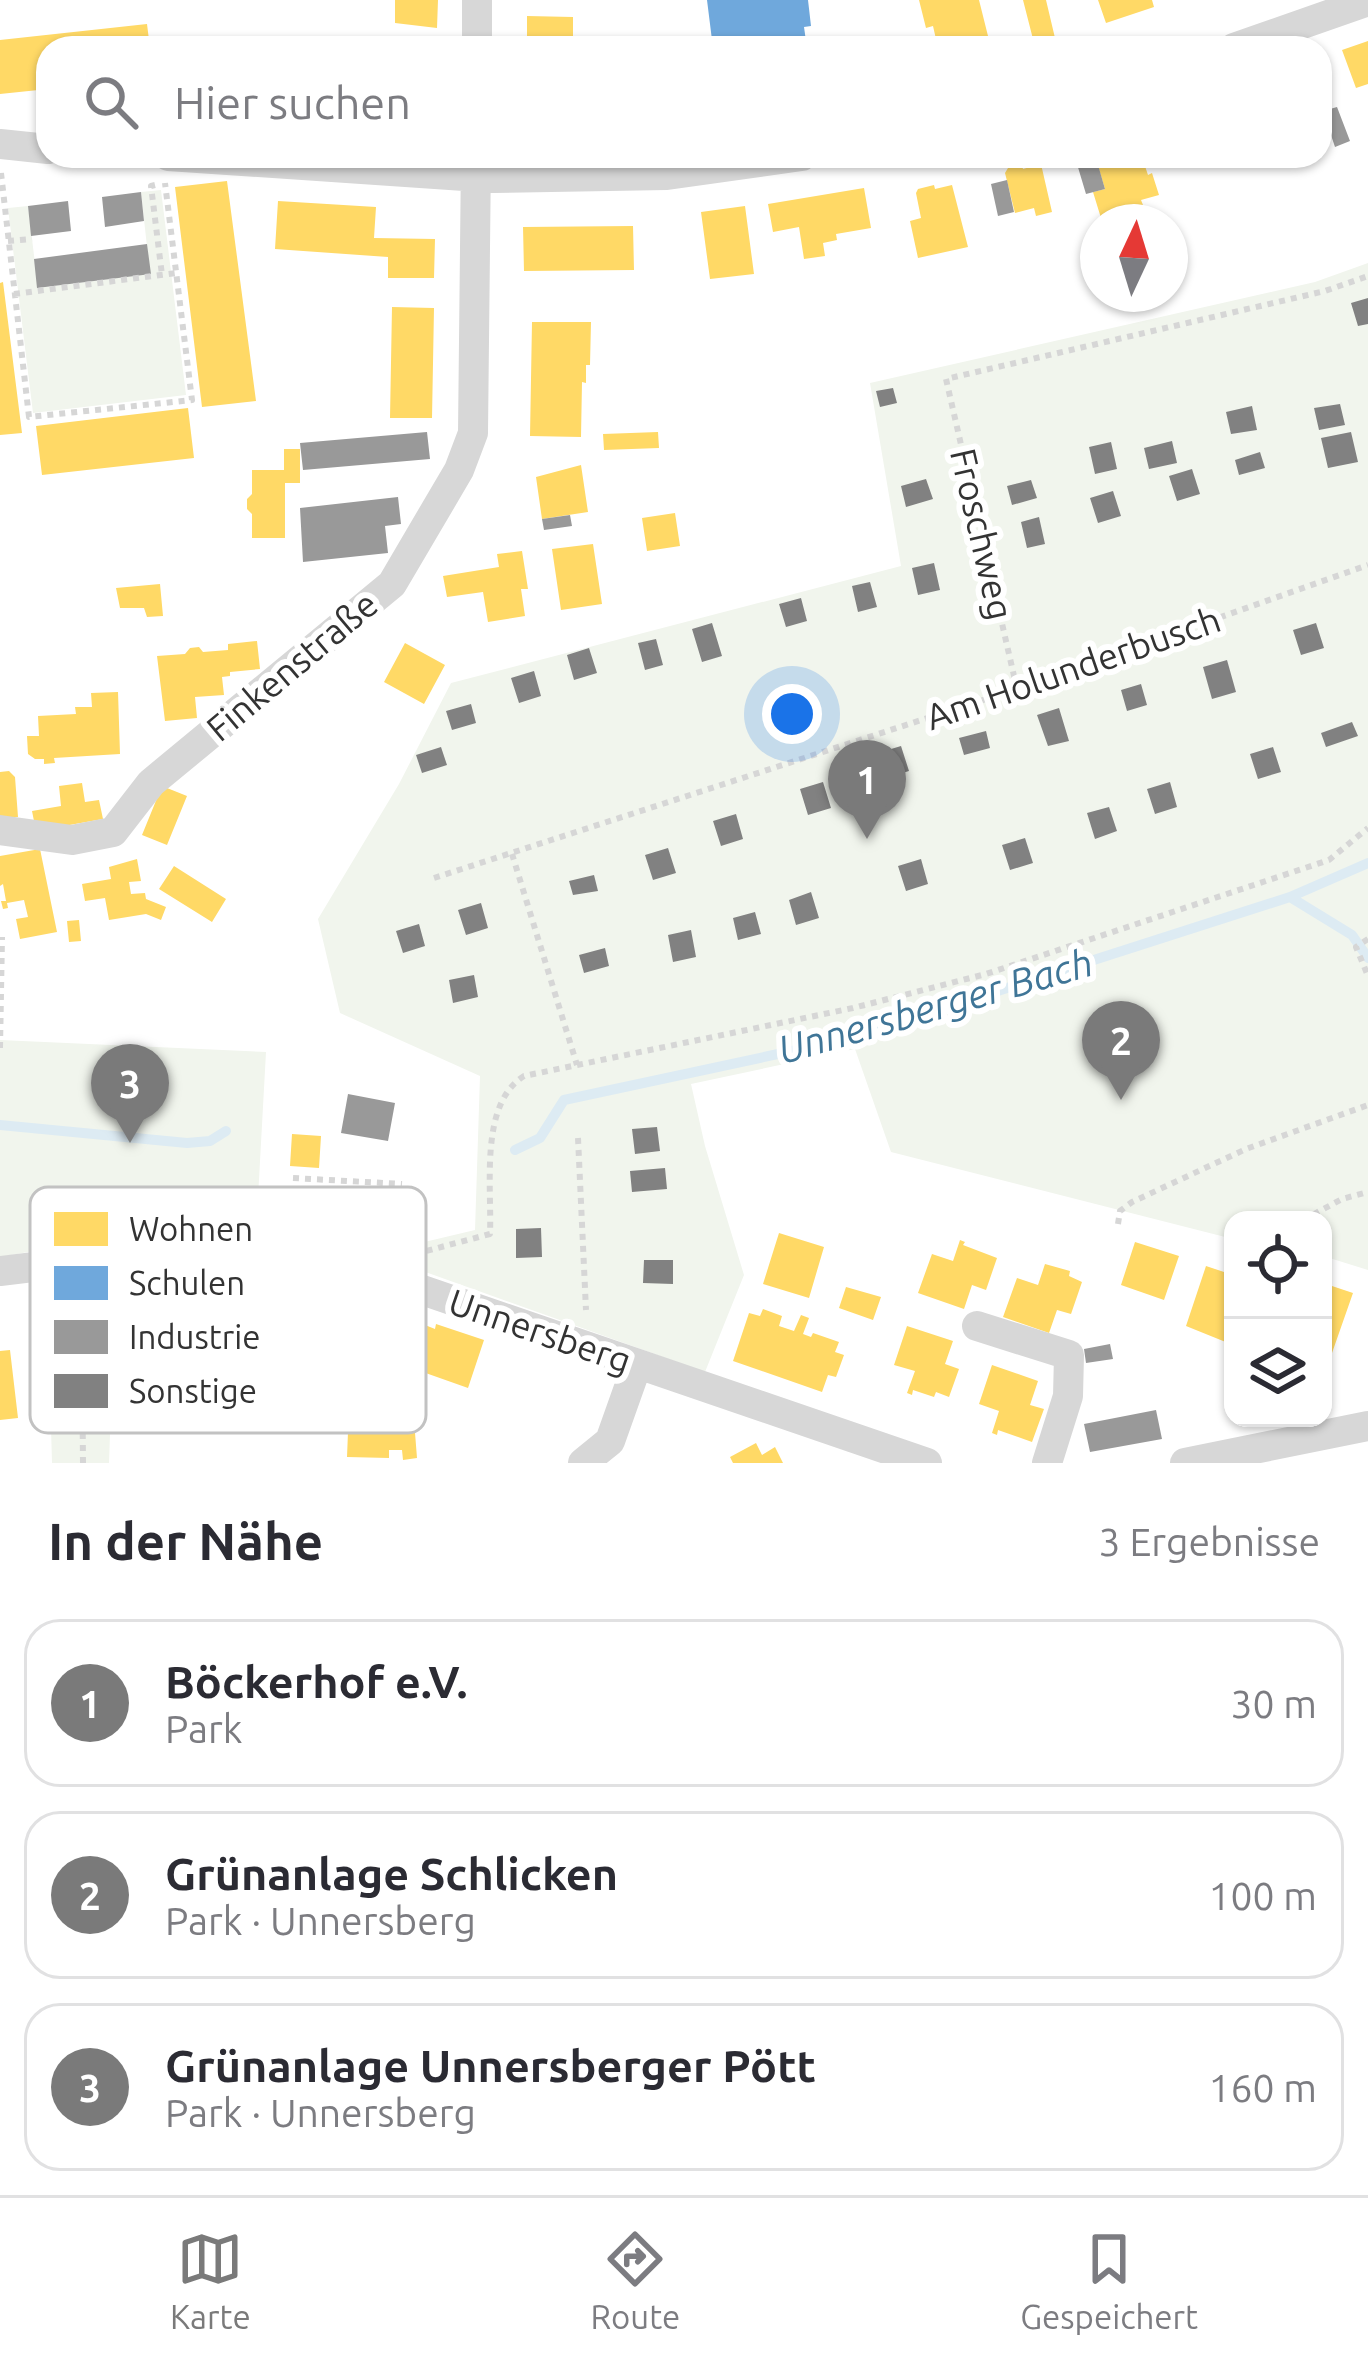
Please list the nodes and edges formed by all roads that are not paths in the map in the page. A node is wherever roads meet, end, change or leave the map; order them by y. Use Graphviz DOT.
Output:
graph roads {
  1 [pos="478,0"];
  2 [pos="1368,1"];
  3 [pos="477,36"];
  4 [pos="1268,36"];
  5 [pos="0,143"];
  6 [pos="36,147"];
  7 [pos="320,168"];
  8 [pos="476,168"];
  9 [pos="514,168"];
  10 [pos="721,168"];
  11 [pos="165,170"];
  12 [pos="0,830"];
  13 [pos="30,1268"];
  14 [pos="0,1271"];
  15 [pos="426,1281"];
  16 [pos="977,1326"];
  17 [pos="637,1365"];
  18 [pos="1368,1426"];
  19 [pos="583,1463"];
  20 [pos="927,1463"];
  21 [pos="1047,1463"];
  22 [pos="1186,1463"];
  1 -- 3 [label="street"];
  2 -- 4 [label="street"];
  5 -- 6 [label="street"];
  7 -- 11 [label="street"];
  8 -- 12 [label="street, Finkenstraße"];
  9 -- 10 [label="street"];
  13 -- 14 [label="street, Unnersberg"];
  15 -- 17 [label="street, Unnersberg"];
  16 -- 21 [label="street"];
  17 -- 19 [label="street"];
  17 -- 20 [label="street, Unnersberg"];
  18 -- 22 [label="street"];
}
